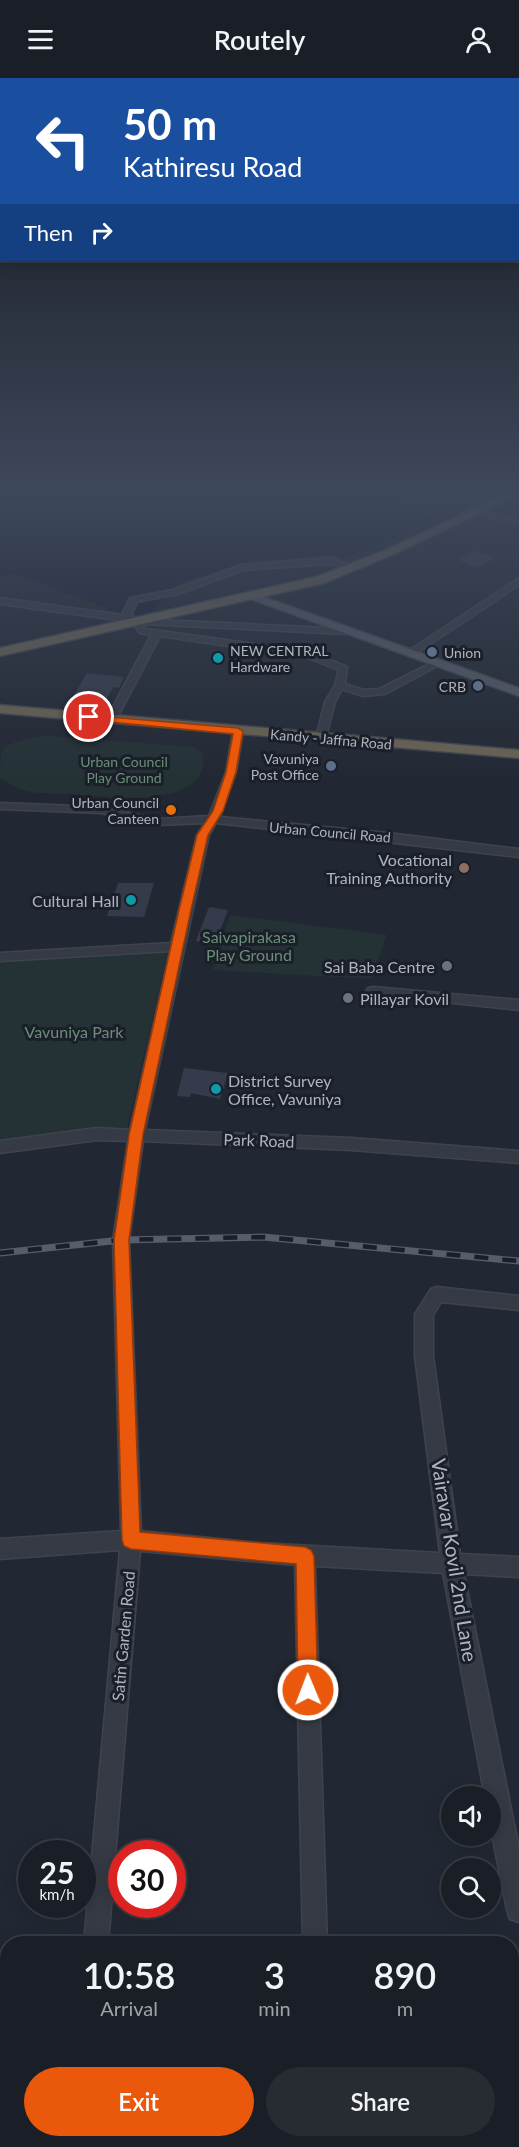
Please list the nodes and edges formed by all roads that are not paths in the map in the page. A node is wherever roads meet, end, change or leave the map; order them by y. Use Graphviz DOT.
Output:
graph roads {
  1 [pos="185,589"];
  2 [pos="284,589"];
  3 [pos="508,589"];
  4 [pos="252,596"];
  5 [pos="0,601"];
  6 [pos="138,620"];
  7 [pos="296,629"];
  8 [pos="345,630"];
  9 [pos="156,634"];
  10 [pos="0,652"];
  11 [pos="293,653"];
  12 [pos="409,654"];
  13 [pos="436,664"];
  14 [pos="340,685"];
  15 [pos="519,692"];
  16 [pos="0,709"];
  17 [pos="111,720"];
  18 [pos="238,731"];
  19 [pos="321,737"];
  20 [pos="519,754"];
  21 [pos="0,806"];
  22 [pos="212,819"];
  23 [pos="519,853"];
  24 [pos="177,947"];
  25 [pos="0,957"];
  26 [pos="373,991"];
  27 [pos="519,1005"];
  28 [pos="136,1135"];
  29 [pos="0,1147"];
  30 [pos="519,1157"];
  31 [pos="519,1303"];
  32 [pos="131,1540"];
  33 [pos="0,1549"];
  34 [pos="305,1556"];
  35 [pos="452,1562"];
  36 [pos="519,1566"];
  37 [pos="519,1910"];
  38 [pos="97,1936"];
  39 [pos="315,1936"];
  1 -- 6 [label="street"];
  2 -- 4 [label="highway"];
  3 -- 12 [label="street"];
  4 -- 6 [label="highway"];
  4 -- 8 [label="main road"];
  5 -- 6 [label="street"];
  6 -- 7 [label="street"];
  6 -- 9 [label="street"];
  6 -- 10 [label="highway"];
  7 -- 8 [label="street"];
  7 -- 11 [label="street"];
  8 -- 12 [label="main road"];
  9 -- 11 [label="street"];
  9 -- 17 [label="street"];
  11 -- 14 [label="street"];
  12 -- 13 [label="main road"];
  13 -- 14 [label="street"];
  13 -- 15 [label="main road"];
  14 -- 19 [label="street"];
  16 -- 17 [label="highway, Kandy - Jaffna Road"];
  17 -- 18 [label="highway, Kandy - Jaffna Road"];
  18 -- 19 [label="highway, Kandy - Jaffna Road"];
  18 -- 22 [label="street, Satin Garden Road"];
  19 -- 20 [label="highway, Kandy - Jaffna Road"];
  21 -- 22 [label="street, Urban Council Road"];
  22 -- 23 [label="street, Urban Council Road"];
  22 -- 24 [label="street, Satin Garden Road"];
  24 -- 25 [label="street"];
  24 -- 28 [label="street, Satin Garden Road"];
  26 -- 27 [label="street"];
  28 -- 29 [label="street, Park Road"];
  28 -- 30 [label="street, Park Road"];
  28 -- 32 [label="street, Satin Garden Road"];
  31 -- 35 [label="street, Vairavar Kovil 2nd Lane"];
  32 -- 33 [label="street"];
  32 -- 34 [label="street"];
  32 -- 38 [label="street, Satin Garden Road"];
  34 -- 35 [label="street"];
  34 -- 39 [label="street"];
  35 -- 36 [label="street"];
  35 -- 37 [label="street, Vairavar Kovil 2nd Lane"];
}
